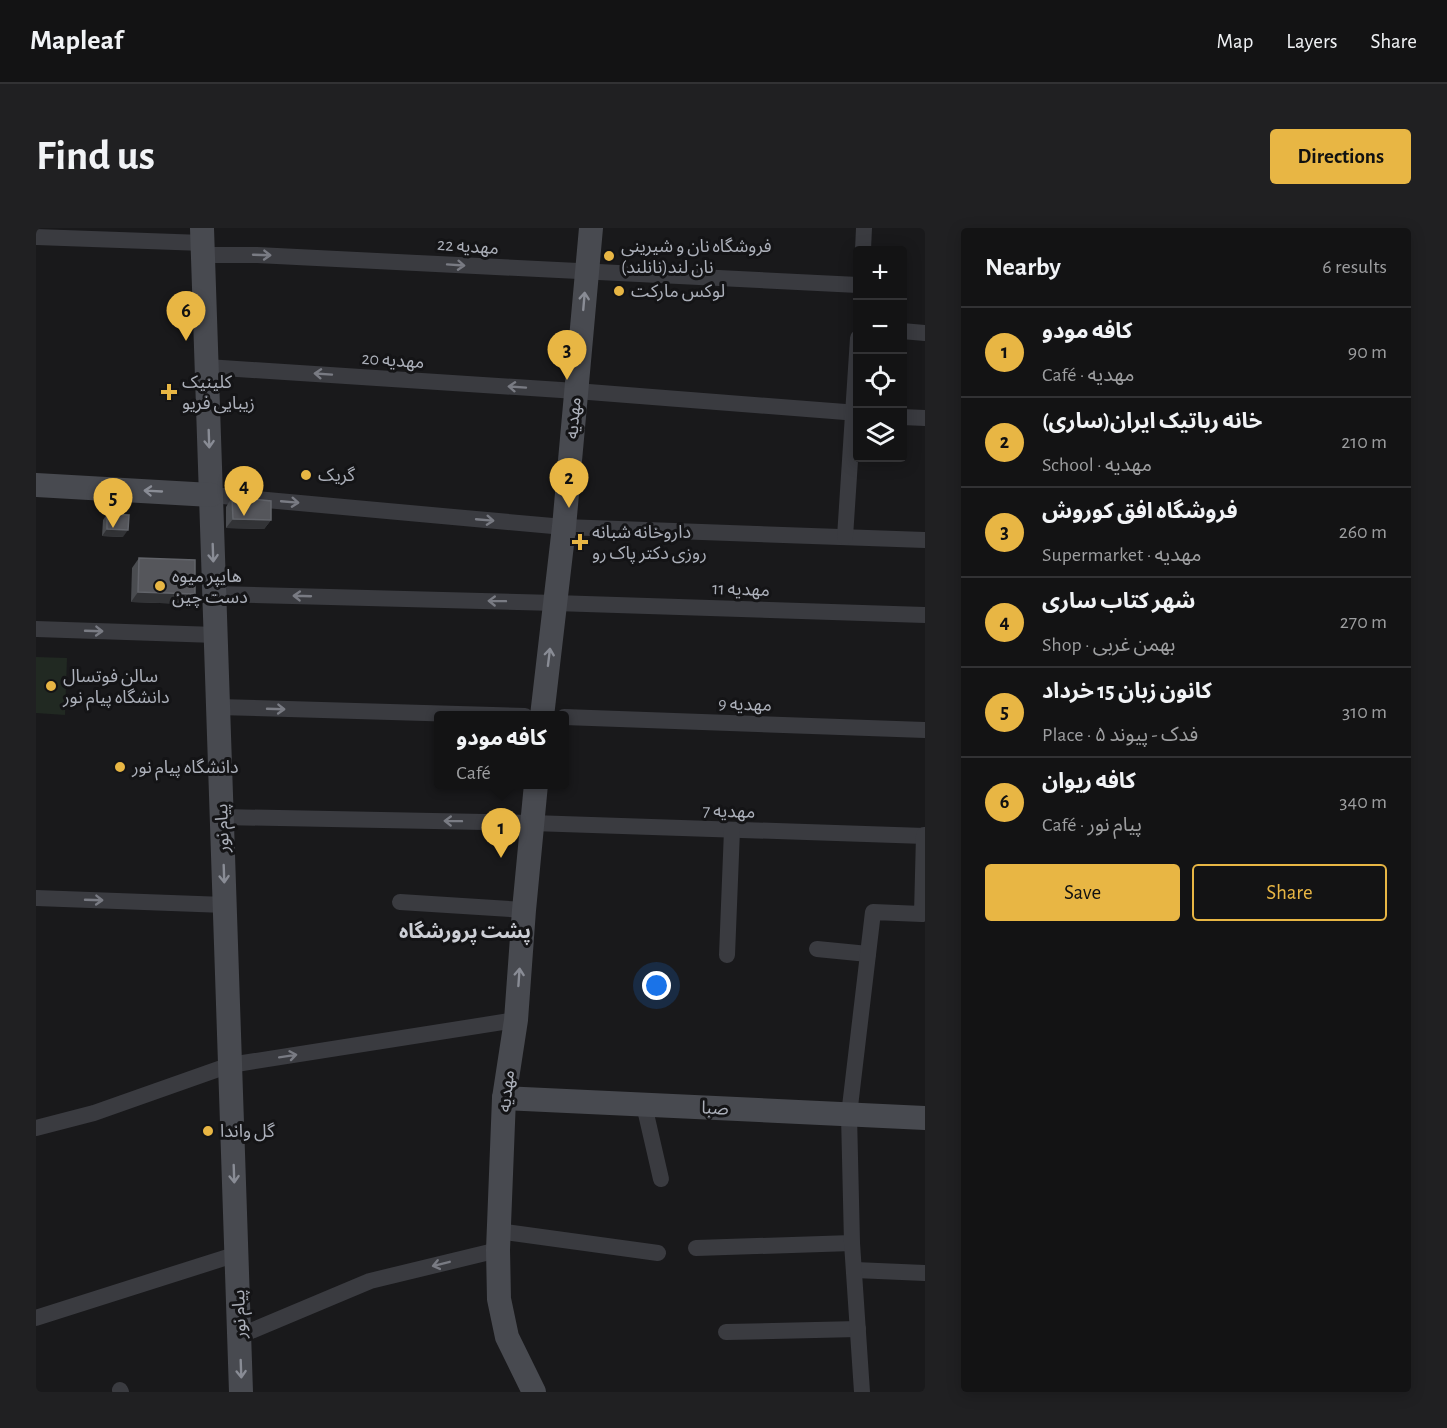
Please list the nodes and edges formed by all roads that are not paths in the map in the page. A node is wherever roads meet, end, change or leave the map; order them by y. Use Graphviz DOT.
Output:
graph roads {
  1 [pos="591,228"];
  2 [pos="864,228"];
  3 [pos="36,237"];
  4 [pos="203,242"];
  5 [pos="863,246"];
  6 [pos="586,272"];
  7 [pos="853,285"];
  8 [pos="907,331"];
  9 [pos="925,333"];
  10 [pos="857,354"];
  11 [pos="207,367"];
  12 [pos="576,391"];
  13 [pos="855,408"];
  14 [pos="853,413"];
  15 [pos="907,417"];
  16 [pos="925,418"];
  17 [pos="853,438"];
  18 [pos="36,485"];
  19 [pos="211,495"];
  20 [pos="564,527"];
  21 [pos="845,537"];
  22 [pos="925,540"];
  23 [pos="214,594"];
  24 [pos="555,603"];
  25 [pos="925,615"];
  26 [pos="36,629"];
  27 [pos="216,635"];
  28 [pos="218,707"];
  29 [pos="543,711"];
  30 [pos="434,713"];
  31 [pos="569,717"];
  32 [pos="925,730"];
  33 [pos="535,789"];
  34 [pos="222,817"];
  35 [pos="532,823"];
  36 [pos="732,830"];
  37 [pos="924,836"];
  38 [pos="36,898"];
  39 [pos="400,902"];
  40 [pos="225,905"];
  41 [pos="524,909"];
  42 [pos="817,949"];
  43 [pos="868,954"];
  44 [pos="727,955"];
  45 [pos="516,1020"];
  46 [pos="230,1065"];
  47 [pos="504,1098"];
  48 [pos="644,1105"];
  49 [pos="849,1115"];
  50 [pos="925,1118"];
  51 [pos="36,1128"];
  52 [pos="662,1179"];
  53 [pos="498,1240"];
  54 [pos="852,1243"];
  55 [pos="696,1248"];
  56 [pos="658,1253"];
  57 [pos="237,1254"];
  58 [pos="855,1270"];
  59 [pos="925,1273"];
  60 [pos="36,1318"];
  61 [pos="858,1329"];
  62 [pos="726,1332"];
  63 [pos="239,1336"];
  64 [pos="241,1392"];
  65 [pos="534,1392"];
  66 [pos="862,1392"];
  1 -- 6 [label="street, مهدیه"];
  2 -- 5 [label="street"];
  3 -- 4 [label="street, مهدیه 22"];
  4 -- 6 [label="street, مهدیه 22, one-way"];
  4 -- 11 [label="street, پیام نور"];
  6 -- 7 [label="street, مهدیه 22"];
  12 -- 6 [label="street, مهدیه, one-way"];
  8 -- 9 [label="street"];
  10 -- 13 [label="street"];
  12 -- 11 [label="street, مهدیه 20, one-way"];
  11 -- 19 [label="street, پیام نور, one-way"];
  12 -- 14 [label="street, مهدیه 20"];
  12 -- 20 [label="street, مهدیه"];
  15 -- 16 [label="street"];
  17 -- 21 [label="street"];
  19 -- 18 [label="street, one-way"];
  19 -- 20 [label="street, one-way"];
  19 -- 23 [label="street, پیام نور, one-way"];
  20 -- 21 [label="street"];
  20 -- 24 [label="street, مهدیه"];
  21 -- 22 [label="street"];
  24 -- 23 [label="street, مهدیه 11, one-way"];
  23 -- 27 [label="street, پیام نور"];
  24 -- 25 [label="street, مهدیه 11"];
  29 -- 24 [label="street, مهدیه, one-way"];
  26 -- 27 [label="street, one-way"];
  27 -- 28 [label="street, پیام نور"];
  28 -- 30 [label="street, one-way"];
  28 -- 34 [label="street, پیام نور"];
  31 -- 32 [label="street, مهدیه 9"];
  33 -- 35 [label="street, مهدیه"];
  35 -- 34 [label="street, مهدیه 7, one-way"];
  34 -- 40 [label="street, پیام نور, one-way"];
  35 -- 36 [label="street, مهدیه 7"];
  35 -- 41 [label="street, مهدیه"];
  36 -- 37 [label="street, مهدیه 7"];
  36 -- 44 [label="street"];
  37 -- 43 [label="street"];
  38 -- 40 [label="street, one-way"];
  39 -- 41 [label="street"];
  40 -- 46 [label="street, پیام نور"];
  45 -- 41 [label="street, مهدیه, one-way"];
  42 -- 43 [label="street"];
  43 -- 49 [label="street"];
  46 -- 45 [label="street, one-way"];
  45 -- 47 [label="street, مهدیه"];
  46 -- 51 [label="street"];
  46 -- 57 [label="street, پیام نور, one-way"];
  47 -- 48 [label="street, صبا"];
  47 -- 53 [label="street, مهدیه"];
  48 -- 49 [label="street, صبا"];
  48 -- 52 [label="street"];
  49 -- 50 [label="street, صبا"];
  49 -- 54 [label="street"];
  53 -- 56 [label="street"];
  53 -- 63 [label="street, one-way"];
  53 -- 65 [label="street, مهدیه"];
  54 -- 55 [label="street"];
  54 -- 58 [label="street"];
  57 -- 60 [label="street"];
  57 -- 63 [label="street, پیام نور"];
  58 -- 59 [label="street"];
  58 -- 61 [label="street"];
  61 -- 62 [label="street"];
  61 -- 66 [label="street"];
  63 -- 64 [label="street, پیام نور, one-way"];
}
